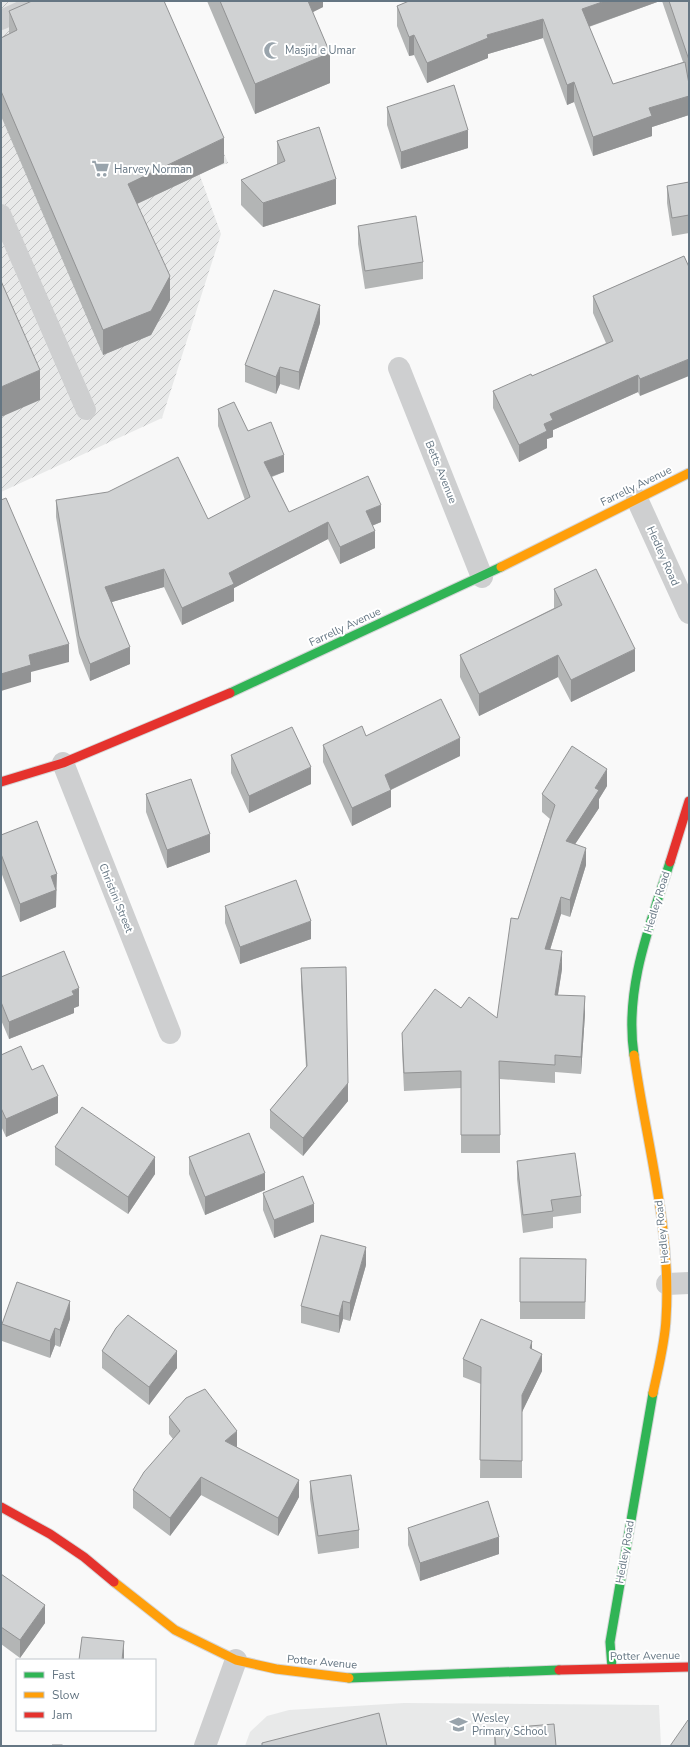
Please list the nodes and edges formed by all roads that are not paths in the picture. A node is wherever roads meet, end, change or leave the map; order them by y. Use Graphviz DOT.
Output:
graph roads {
  1 [pos="43,1"];
  2 [pos="1,20"];
  3 [pos="1,214"];
  4 [pos="399,368"];
  5 [pos="86,410"];
  6 [pos="689,473"];
  7 [pos="637,499"];
  8 [pos="482,577"];
  9 [pos="689,613"];
  10 [pos="63,762"];
  11 [pos="1,782"];
  12 [pos="689,802"];
  13 [pos="170,1033"];
  14 [pos="689,1283"];
  15 [pos="667,1284"];
  16 [pos="1,1507"];
  17 [pos="236,1660"];
  18 [pos="689,1667"];
  19 [pos="612,1668"];
  20 [pos="205,1746"];
  1 -- 2 [label="lane"];
  3 -- 5 [label="lane"];
  4 -- 8 [label="street, Betts Avenue"];
  6 -- 7 [label="street, Farrelly Avenue"];
  7 -- 8 [label="street, Farrelly Avenue"];
  7 -- 9 [label="street, Hedley Road"];
  8 -- 10 [label="street, Farrelly Avenue"];
  10 -- 11 [label="street, Farrelly Avenue"];
  10 -- 13 [label="street, Christini Street"];
  12 -- 15 [label="street, Hedley Road"];
  14 -- 15 [label="street"];
  15 -- 19 [label="street, Hedley Road"];
  16 -- 17 [label="street, Potter Avenue"];
  17 -- 19 [label="street, Potter Avenue"];
  17 -- 20 [label="street"];
  18 -- 19 [label="street, Potter Avenue"];
}
